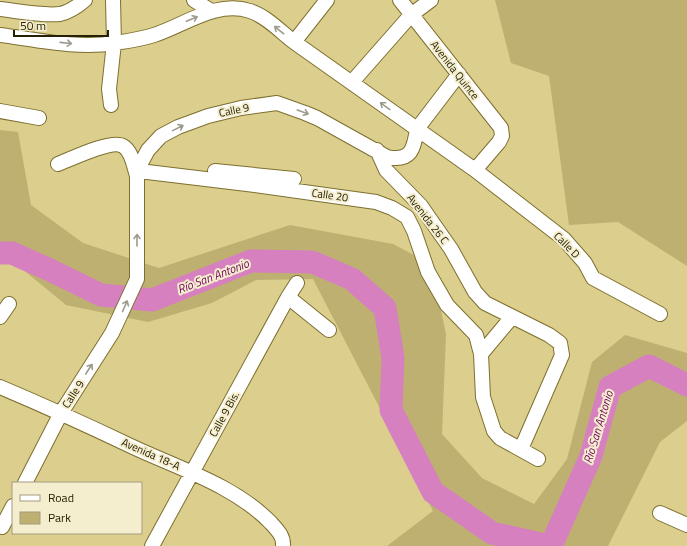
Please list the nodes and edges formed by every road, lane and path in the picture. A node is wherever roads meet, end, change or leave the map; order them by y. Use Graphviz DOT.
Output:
graph roads {
  1 [pos="85,0"];
  2 [pos="113,0"];
  3 [pos="194,0"];
  4 [pos="327,0"];
  5 [pos="400,0"];
  6 [pos="431,0"];
  7 [pos="231,4"];
  8 [pos="0,9"];
  9 [pos="211,11"];
  10 [pos="411,15"];
  11 [pos="0,35"];
  12 [pos="294,42"];
  13 [pos="114,43"];
  14 [pos="459,74"];
  15 [pos="352,82"];
  16 [pos="111,105"];
  17 [pos="0,111"];
  18 [pos="39,118"];
  19 [pos="417,129"];
  20 [pos="377,150"];
  21 [pos="58,164"];
  22 [pos="139,170"];
  23 [pos="475,170"];
  24 [pos="294,179"];
  25 [pos="298,283"];
  26 [pos="288,297"];
  27 [pos="9,304"];
  28 [pos="660,314"];
  29 [pos="0,317"];
  30 [pos="512,317"];
  31 [pos="329,330"];
  32 [pos="481,354"];
  33 [pos="0,387"];
  34 [pos="61,413"];
  35 [pos="521,449"];
  36 [pos="538,459"];
  37 [pos="192,472"];
  38 [pos="26,482"];
  39 [pos="12,508"];
  40 [pos="660,513"];
  41 [pos="687,526"];
  42 [pos="2,527"];
  43 [pos="283,545"];
  44 [pos="152,546"];
  1 -- 8 [label="street"];
  2 -- 13 [label="street"];
  3 -- 9 [label="street"];
  4 -- 12 [label="street"];
  5 -- 10 [label="street, Avenida Quince"];
  6 -- 10 [label="street"];
  7 -- 9 [label="street"];
  12 -- 7 [label="street, one-way"];
  13 -- 9 [label="street, one-way"];
  10 -- 14 [label="street, Avenida Quince"];
  10 -- 15 [label="street"];
  11 -- 13 [label="street, one-way"];
  12 -- 15 [label="street"];
  13 -- 16 [label="street"];
  14 -- 19 [label="street"];
  14 -- 23 [label="street, Avenida Quince"];
  19 -- 15 [label="street, one-way"];
  17 -- 18 [label="street"];
  19 -- 20 [label="street, Calle 9"];
  19 -- 23 [label="street, Calle D"];
  22 -- 20 [label="street, Calle 9, one-way"];
  20 -- 30 [label="street, Avenida 26 C"];
  21 -- 22 [label="street"];
  22 -- 24 [label="street"];
  22 -- 32 [label="street, Calle 20"];
  34 -- 22 [label="street, Calle 9, one-way"];
  23 -- 28 [label="street, Calle D"];
  25 -- 26 [label="street, Calle 9 Bis."];
  26 -- 31 [label="street"];
  26 -- 37 [label="street, Calle 9 Bis."];
  27 -- 29 [label="street"];
  30 -- 32 [label="street"];
  30 -- 35 [label="street, Avenida 26 C"];
  32 -- 35 [label="street, Calle 20"];
  33 -- 34 [label="street, Avenida 18-A"];
  34 -- 37 [label="street, Avenida 18-A"];
  34 -- 38 [label="street, Calle 9"];
  35 -- 36 [label="street, Calle 20"];
  37 -- 43 [label="street, Avenida 18-A"];
  37 -- 44 [label="street, Calle 9 Bis."];
  39 -- 42 [label="street"];
  40 -- 41 [label="street"];
}
